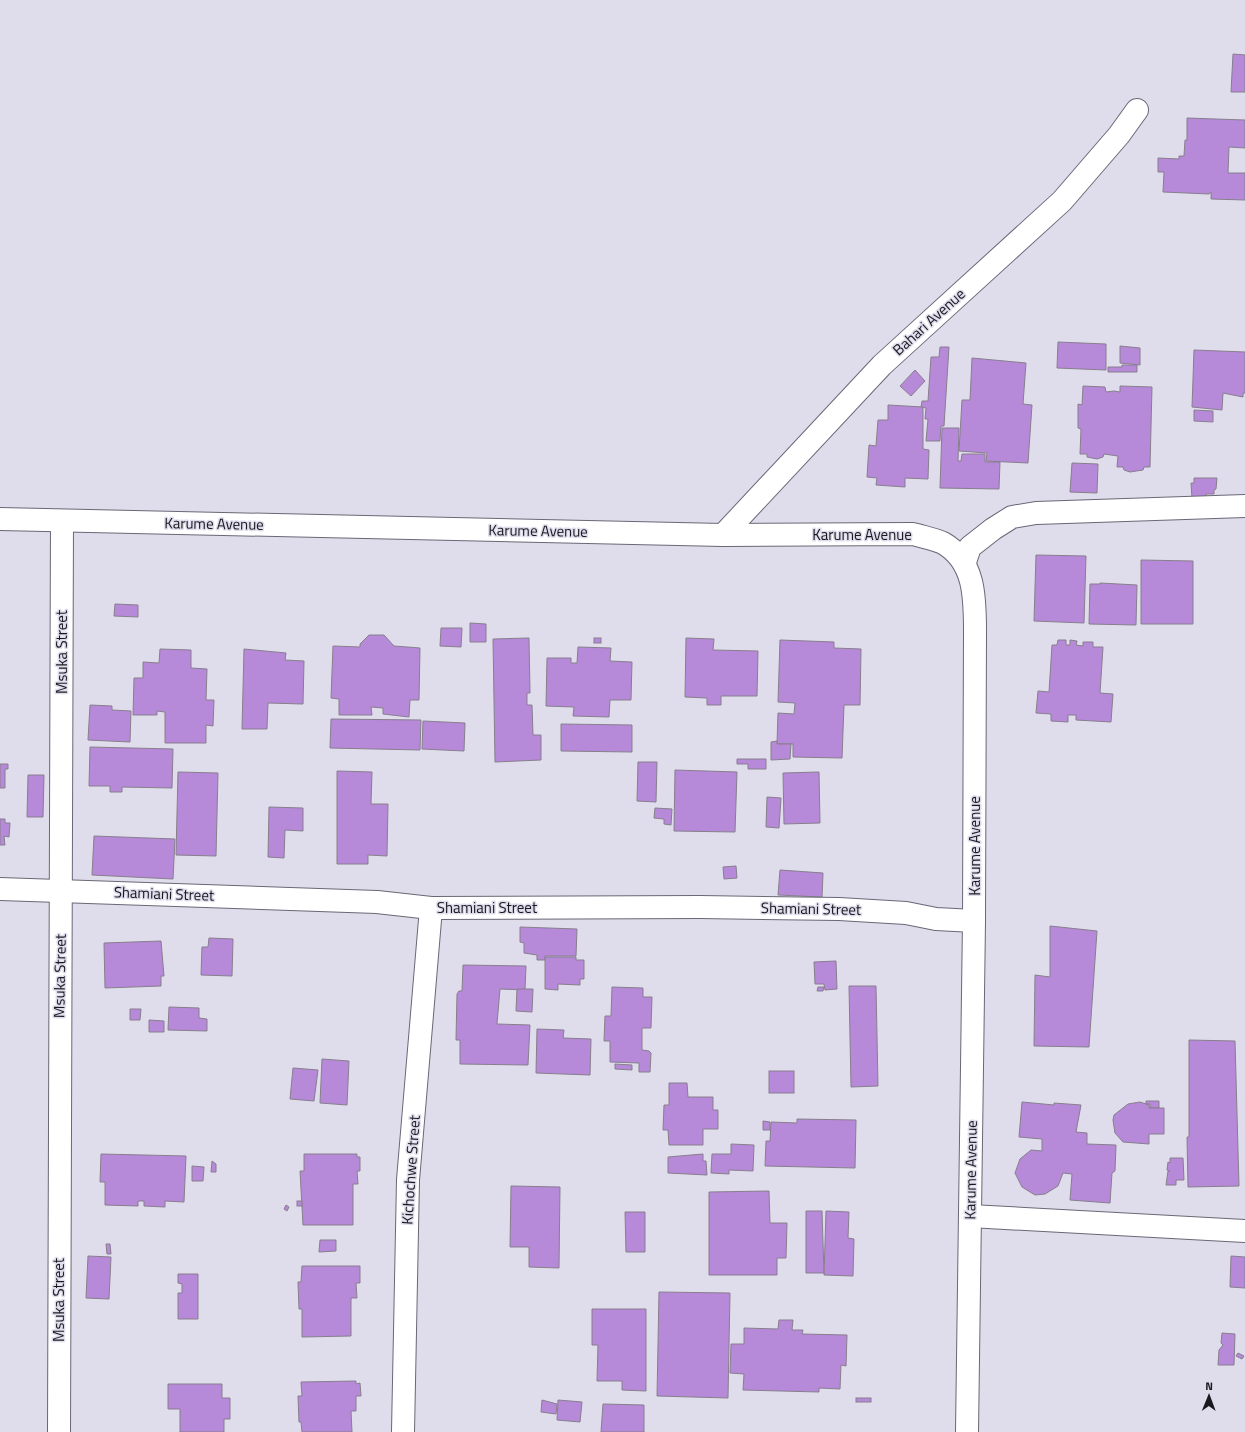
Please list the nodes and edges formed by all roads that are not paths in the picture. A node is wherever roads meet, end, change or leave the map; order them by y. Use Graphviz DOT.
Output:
graph roads {
  1 [pos="1137,110"];
  2 [pos="1245,506"];
  3 [pos="0,519"];
  4 [pos="62,521"];
  5 [pos="723,536"];
  6 [pos="965,562"];
  7 [pos="0,890"];
  8 [pos="62,890"];
  9 [pos="432,908"];
  10 [pos="974,921"];
  11 [pos="970,1216"];
  12 [pos="1245,1231"];
  13 [pos="59,1432"];
  14 [pos="403,1432"];
  15 [pos="967,1432"];
  1 -- 5 [label="street, Bahari Avenue"];
  2 -- 6 [label="street"];
  3 -- 4 [label="street, Karume Avenue"];
  4 -- 5 [label="street, Karume Avenue"];
  4 -- 8 [label="street, Msuka Street"];
  5 -- 6 [label="street, Karume Avenue"];
  6 -- 10 [label="street, Karume Avenue"];
  7 -- 8 [label="street, Shamiani Street"];
  8 -- 9 [label="street, Shamiani Street"];
  8 -- 13 [label="street, Msuka Street"];
  9 -- 10 [label="street, Shamiani Street"];
  9 -- 14 [label="street, Kichochwe Street"];
  10 -- 11 [label="street, Karume Avenue"];
  11 -- 12 [label="street"];
  11 -- 15 [label="street, Karume Avenue"];
}
